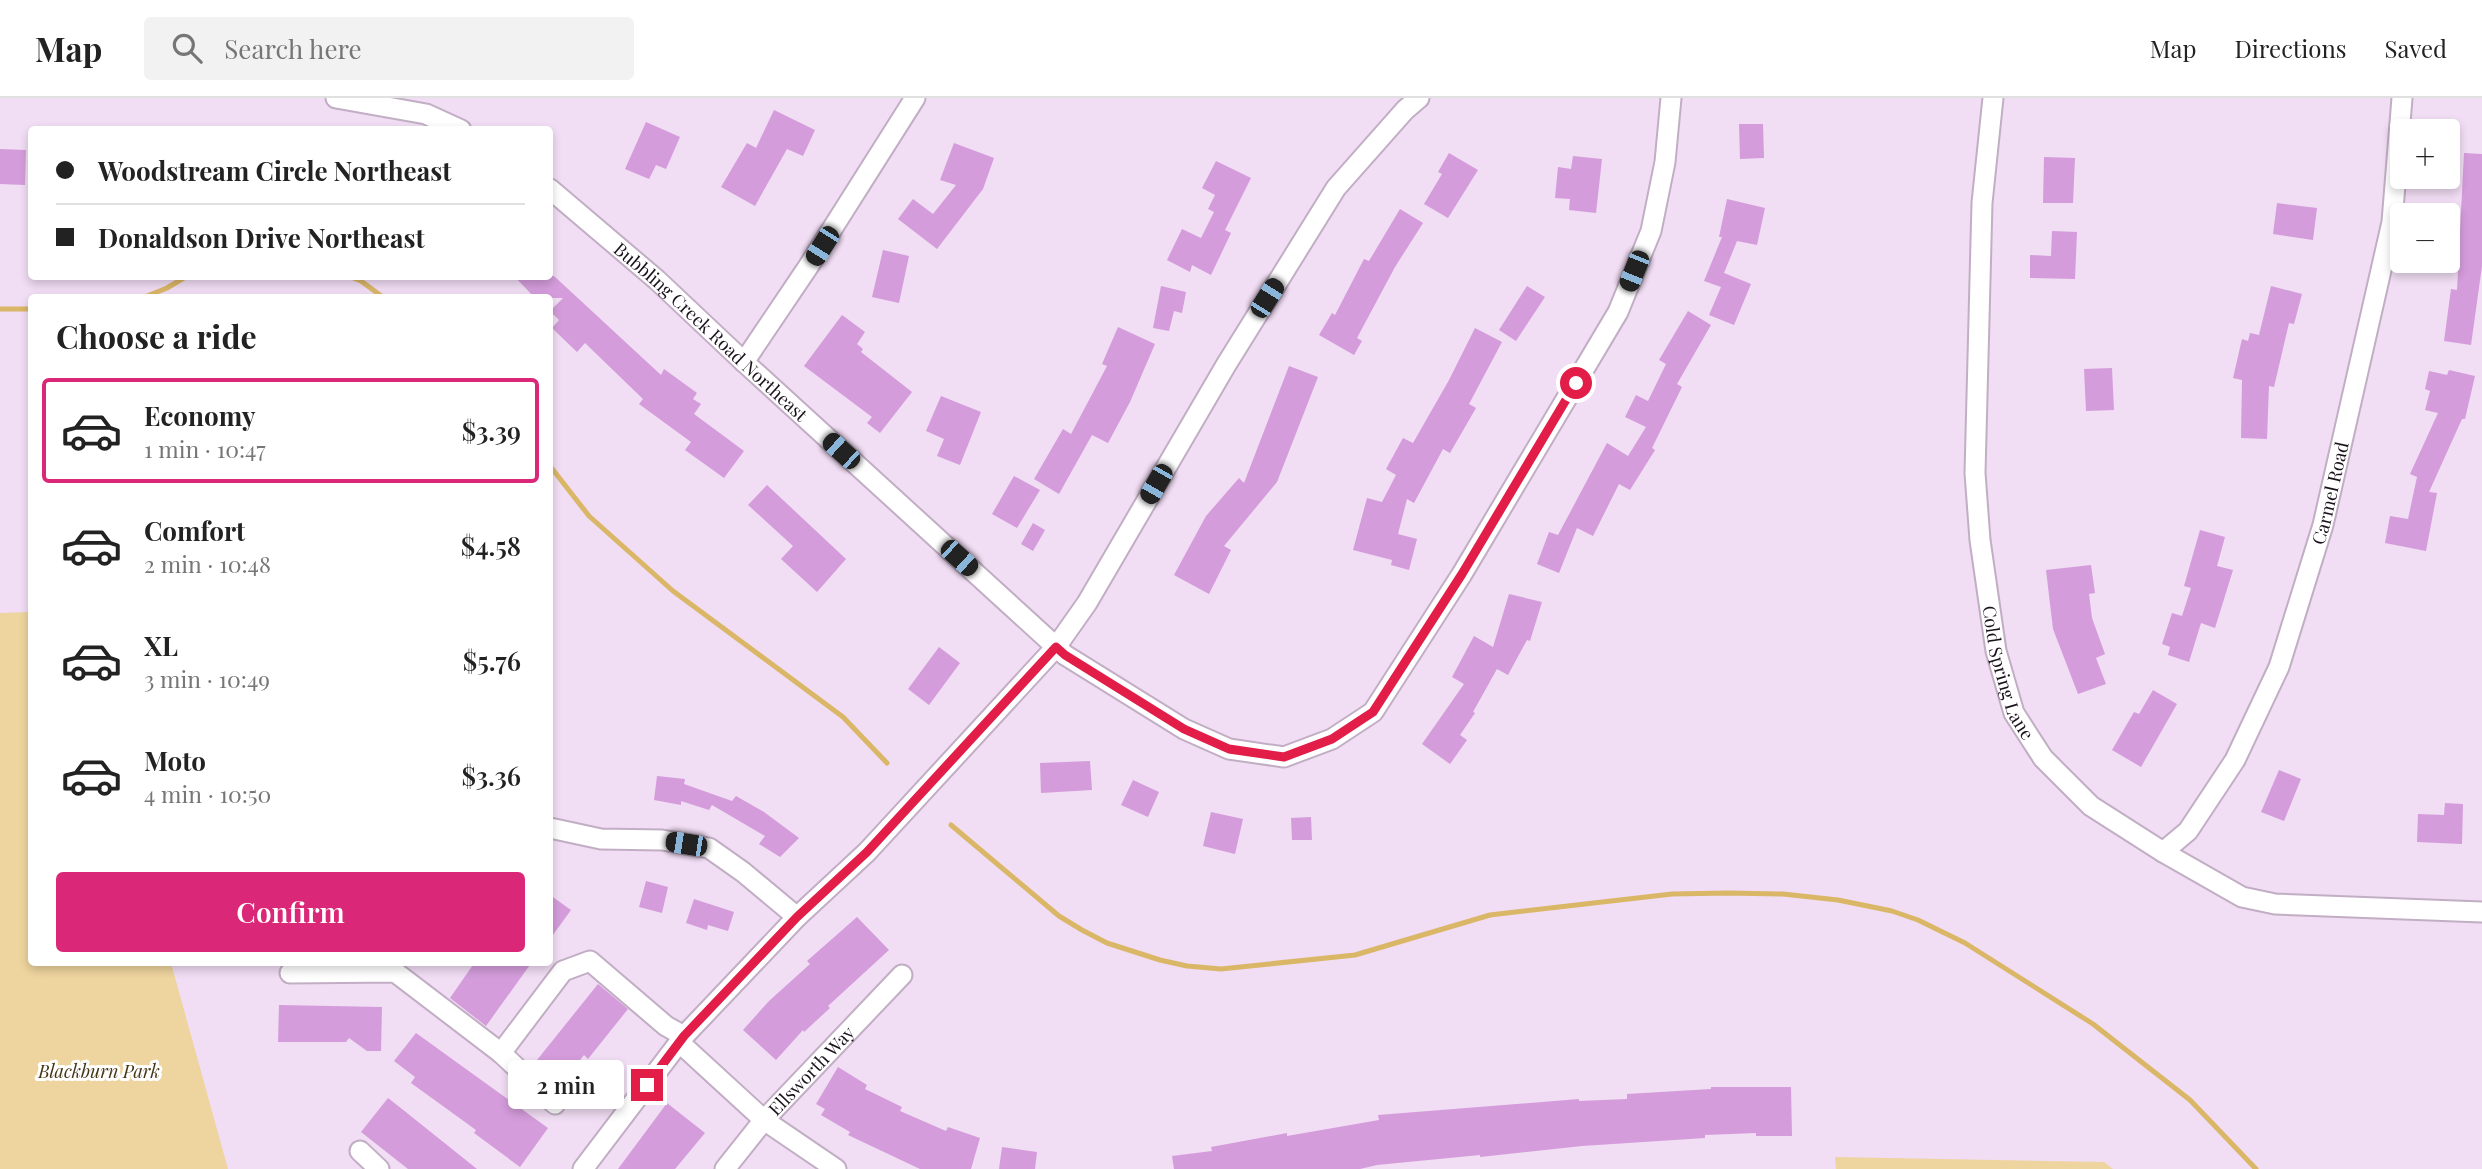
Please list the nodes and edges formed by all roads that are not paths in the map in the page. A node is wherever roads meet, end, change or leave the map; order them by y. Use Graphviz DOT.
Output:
graph roads {
  1 [pos="336,98"];
  2 [pos="915,98"];
  3 [pos="1419,98"];
  4 [pos="1671,98"];
  5 [pos="1993,98"];
  6 [pos="2402,98"];
  7 [pos="452,126"];
  8 [pos="553,192"];
  9 [pos="744,362"];
  10 [pos="1056,647"];
  11 [pos="553,829"];
  12 [pos="2163,852"];
  13 [pos="2482,912"];
  14 [pos="797,917"];
  15 [pos="359,967"];
  16 [pos="290,973"];
  17 [pos="902,975"];
  18 [pos="682,1040"];
  19 [pos="501,1053"];
  20 [pos="555,1104"];
  21 [pos="764,1120"];
  22 [pos="360,1151"];
  23 [pos="379,1169"];
  24 [pos="583,1169"];
  25 [pos="724,1169"];
  26 [pos="836,1169"];
  1 -- 7 [label="street"];
  2 -- 9 [label="street"];
  3 -- 10 [label="street"];
  4 -- 10 [label="street, Bubbling Creek Road Northeast"];
  5 -- 12 [label="street, Cold Spring Lane"];
  6 -- 12 [label="street, Carmel Road"];
  8 -- 9 [label="street, Bubbling Creek Road Northeast"];
  9 -- 10 [label="street, Bubbling Creek Road Northeast"];
  10 -- 14 [label="street"];
  11 -- 14 [label="street"];
  12 -- 13 [label="street, Cold Spring Lane"];
  14 -- 18 [label="street"];
  15 -- 16 [label="street"];
  15 -- 19 [label="street"];
  17 -- 21 [label="street, Ellsworth Way"];
  18 -- 19 [label="street"];
  18 -- 21 [label="street"];
  18 -- 24 [label="street"];
  19 -- 20 [label="street"];
  21 -- 25 [label="street, Ellsworth Way"];
  21 -- 26 [label="street"];
  22 -- 23 [label="street"];
}
